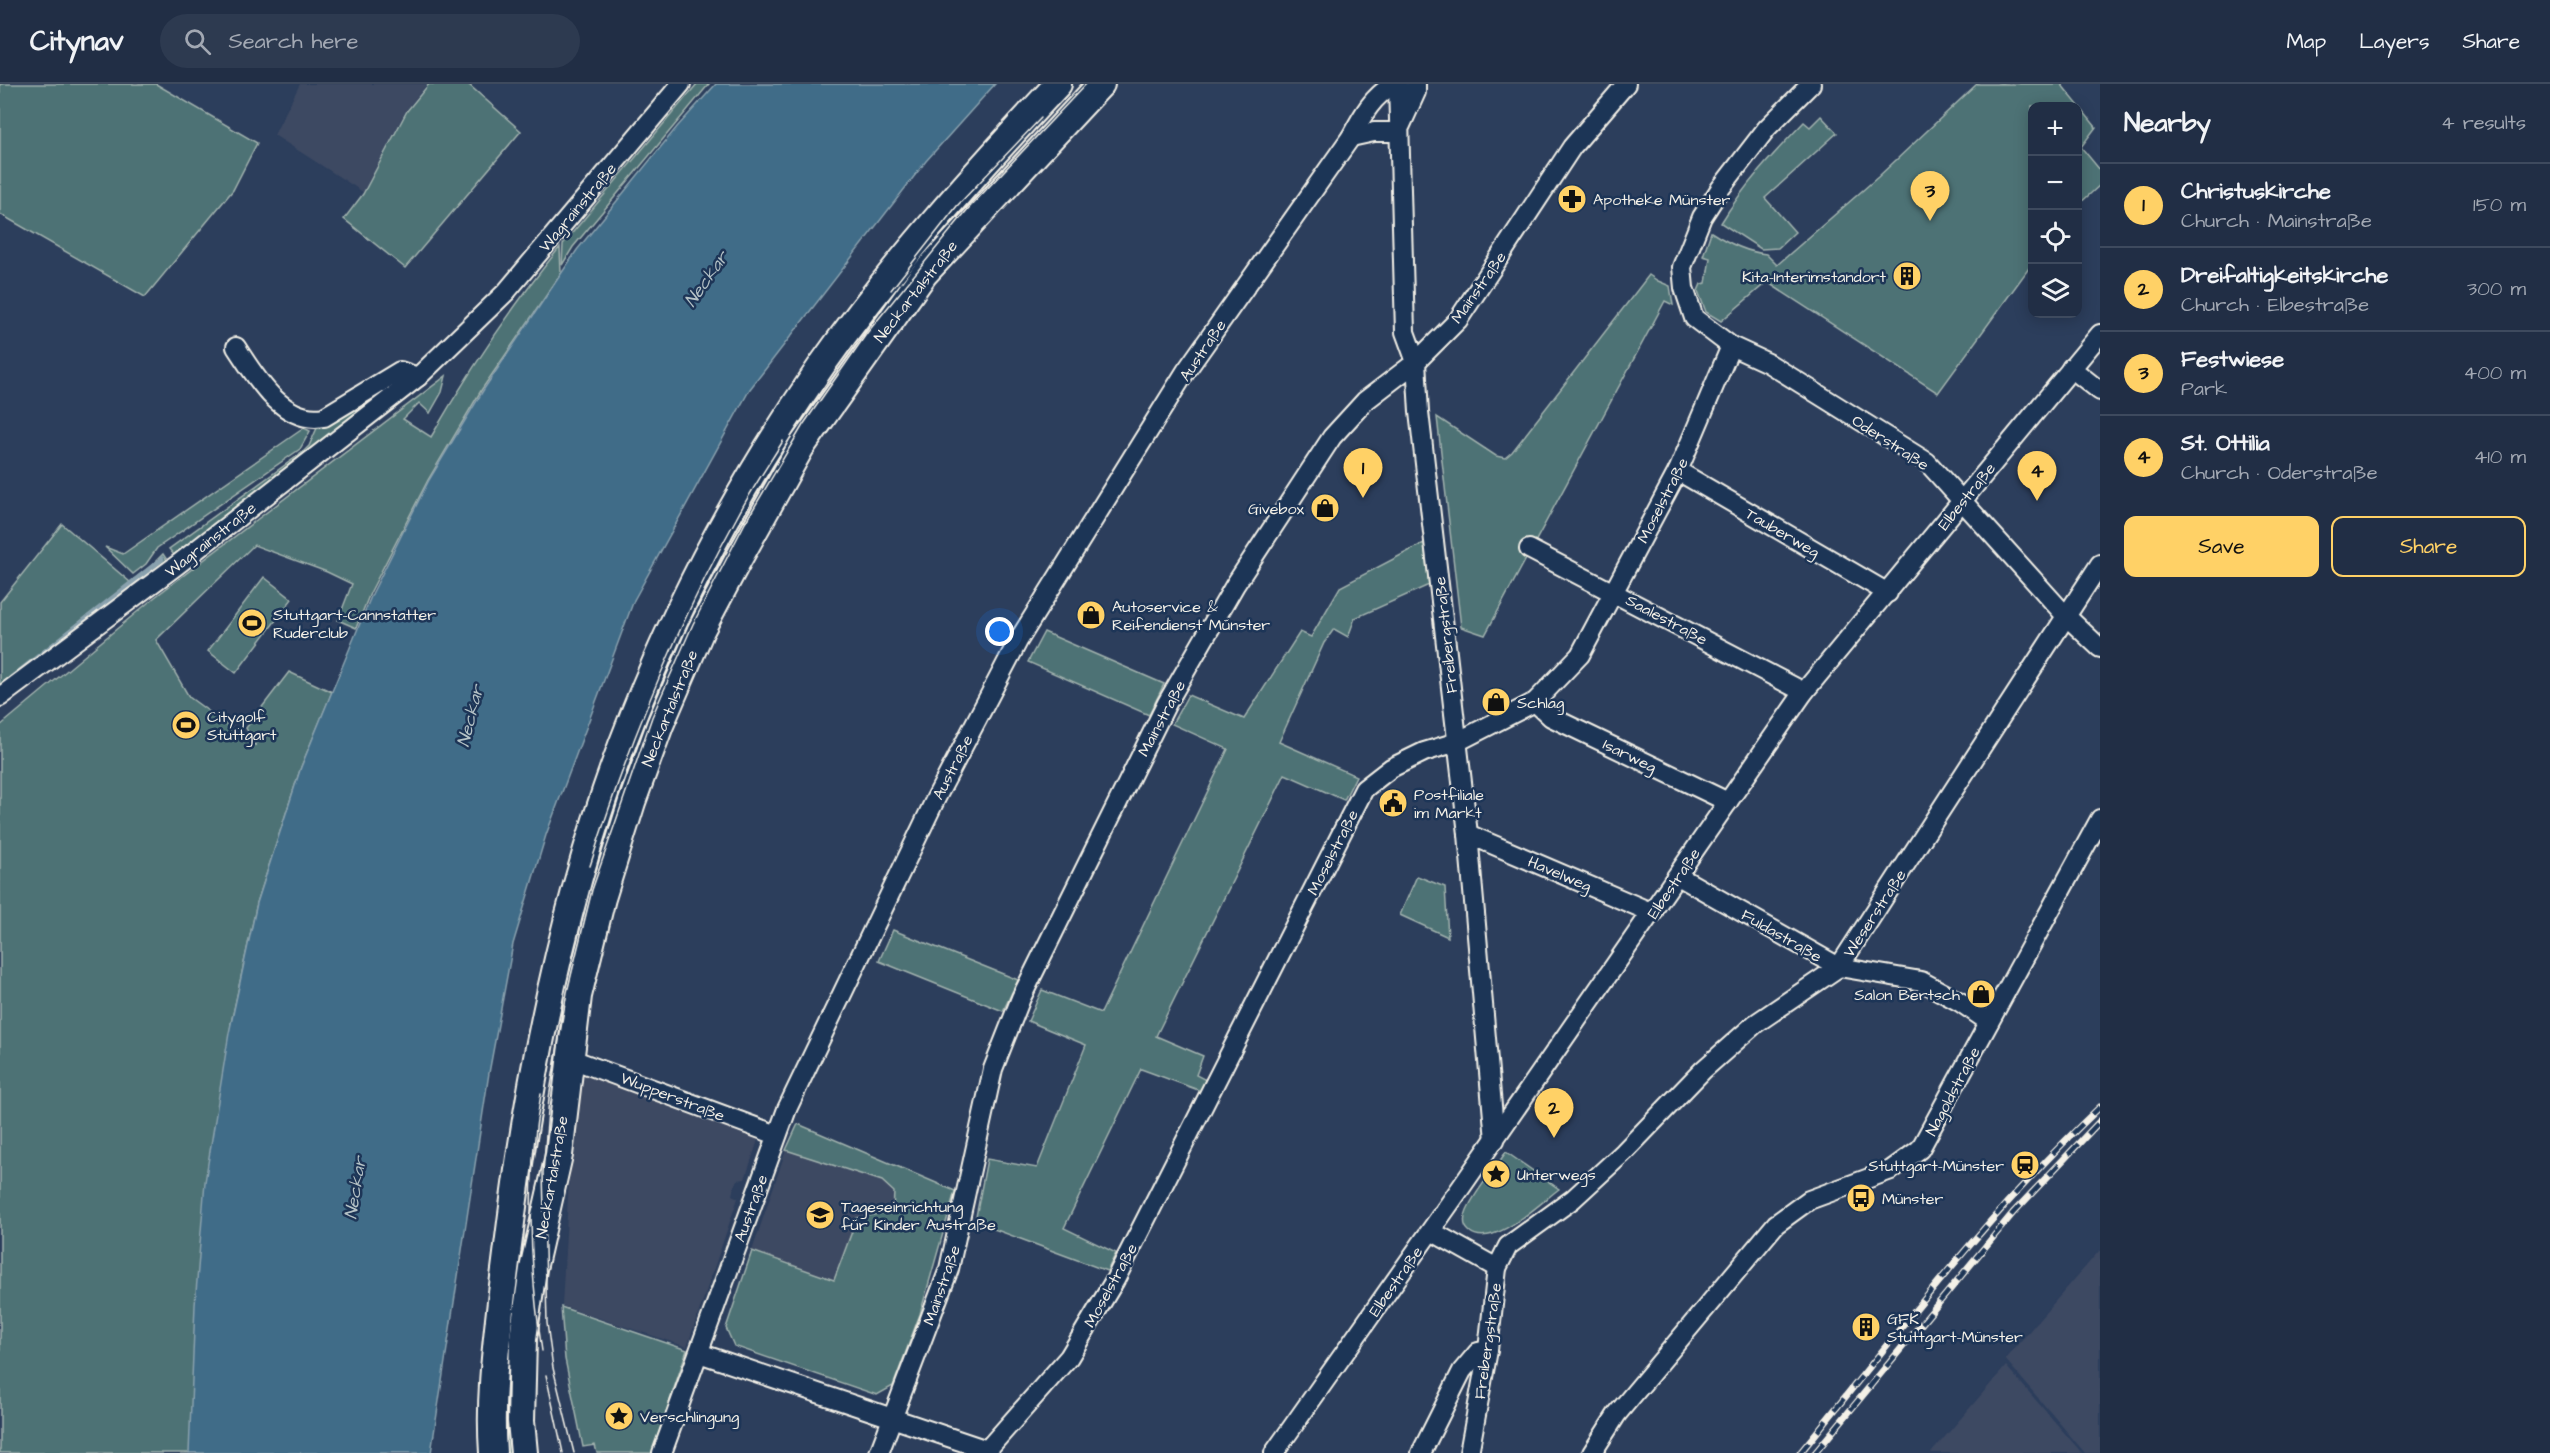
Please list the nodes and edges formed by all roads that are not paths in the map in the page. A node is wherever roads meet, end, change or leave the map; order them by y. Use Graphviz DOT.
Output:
graph roads {
  1 [pos="681,84"];
  2 [pos="1058,84"];
  3 [pos="1101,84"];
  4 [pos="1396,84"];
  5 [pos="1416,84"];
  6 [pos="1626,84"];
  7 [pos="1811,84"];
  8 [pos="1398,132"];
  9 [pos="1351,137"];
  10 [pos="2100,334"];
  11 [pos="1731,346"];
  12 [pos="236,347"];
  13 [pos="1416,362"];
  14 [pos="2071,368"];
  15 [pos="418,377"];
  16 [pos="2100,391"];
  17 [pos="1678,471"];
  18 [pos="1962,500"];
  19 [pos="1529,549"];
  20 [pos="2100,564"];
  21 [pos="1615,592"];
  22 [pos="1888,593"];
  23 [pos="2065,615"];
  24 [pos="2100,648"];
  25 [pos="1804,692"];
  26 [pos="0,697"];
  27 [pos="1535,702"];
  28 [pos="1457,742"];
  29 [pos="1728,802"];
  30 [pos="2100,819"];
  31 [pos="1468,834"];
  32 [pos="1678,876"];
  33 [pos="1653,913"];
  34 [pos="1839,967"];
  35 [pos="1989,1022"];
  36 [pos="569,1058"];
  37 [pos="777,1135"];
  38 [pos="1495,1140"];
  39 [pos="1431,1231"];
  40 [pos="1497,1268"];
  41 [pos="1488,1350"];
  42 [pos="699,1353"];
  43 [pos="892,1417"];
  44 [pos="493,1453"];
  45 [pos="524,1453"];
  46 [pos="662,1453"];
  47 [pos="879,1453"];
  48 [pos="1274,1453"];
  49 [pos="1420,1453"];
  50 [pos="1469,1453"];
  51 [pos="1592,1453"];
  1 -- 15 [label="street, Wagrainstraße"];
  2 -- 44 [label="main road, Neckartalstraße"];
  3 -- 36 [label="main road, Neckartalstraße"];
  4 -- 8 [label="street, Freibergstraße"];
  4 -- 9 [label="street, Austraße"];
  5 -- 8 [label="street, Freibergstraße"];
  6 -- 13 [label="street, Mainstraße"];
  7 -- 11 [label="street"];
  8 -- 9 [label="street"];
  8 -- 13 [label="street, Freibergstraße"];
  9 -- 37 [label="street, Austraße"];
  10 -- 14 [label="street, Elbestraße"];
  11 -- 17 [label="street, Moselstraße"];
  11 -- 18 [label="street, Oderstraße"];
  12 -- 15 [label="street"];
  13 -- 28 [label="street, Freibergstraße"];
  13 -- 43 [label="street, Mainstraße"];
  14 -- 16 [label="street"];
  14 -- 18 [label="street, Elbestraße"];
  15 -- 26 [label="street, Wagrainstraße"];
  17 -- 21 [label="street, Moselstraße"];
  17 -- 22 [label="street, Tauberweg"];
  18 -- 22 [label="street, Elbestraße"];
  18 -- 23 [label="street, Oderstraße"];
  19 -- 21 [label="street, Saalestraße"];
  20 -- 23 [label="street, Weserstraße"];
  21 -- 25 [label="street, Saalestraße"];
  21 -- 27 [label="street, Moselstraße"];
  22 -- 25 [label="street, Elbestraße"];
  23 -- 24 [label="street, Oderstraße"];
  23 -- 34 [label="street, Weserstraße"];
  25 -- 29 [label="street, Elbestraße"];
  27 -- 28 [label="street, Moselstraße"];
  27 -- 29 [label="street, Isarweg"];
  28 -- 31 [label="street, Freibergstraße"];
  28 -- 43 [label="street, Moselstraße"];
  29 -- 32 [label="street, Elbestraße"];
  30 -- 35 [label="street, Nagoldstraße"];
  31 -- 33 [label="street, Havelweg"];
  31 -- 38 [label="street, Freibergstraße"];
  32 -- 33 [label="street, Elbestraße"];
  32 -- 34 [label="street, Fuldastraße"];
  33 -- 38 [label="street, Elbestraße"];
  34 -- 35 [label="street, Fuldastraße"];
  34 -- 40 [label="street, Weserstraße"];
  35 -- 51 [label="street, Nagoldstraße"];
  36 -- 37 [label="street, Wupperstraße"];
  36 -- 45 [label="main road, Neckartalstraße"];
  37 -- 42 [label="street, Austraße"];
  38 -- 39 [label="street, Elbestraße"];
  39 -- 40 [label="street, Freibergstraße"];
  39 -- 48 [label="street, Elbestraße"];
  40 -- 41 [label="street, Freibergstraße"];
  41 -- 49 [label="street"];
  41 -- 50 [label="street, Freibergstraße"];
  42 -- 43 [label="street, Moselstraße"];
  42 -- 46 [label="street, Austraße"];
  43 -- 47 [label="street, Mainstraße"];
}
